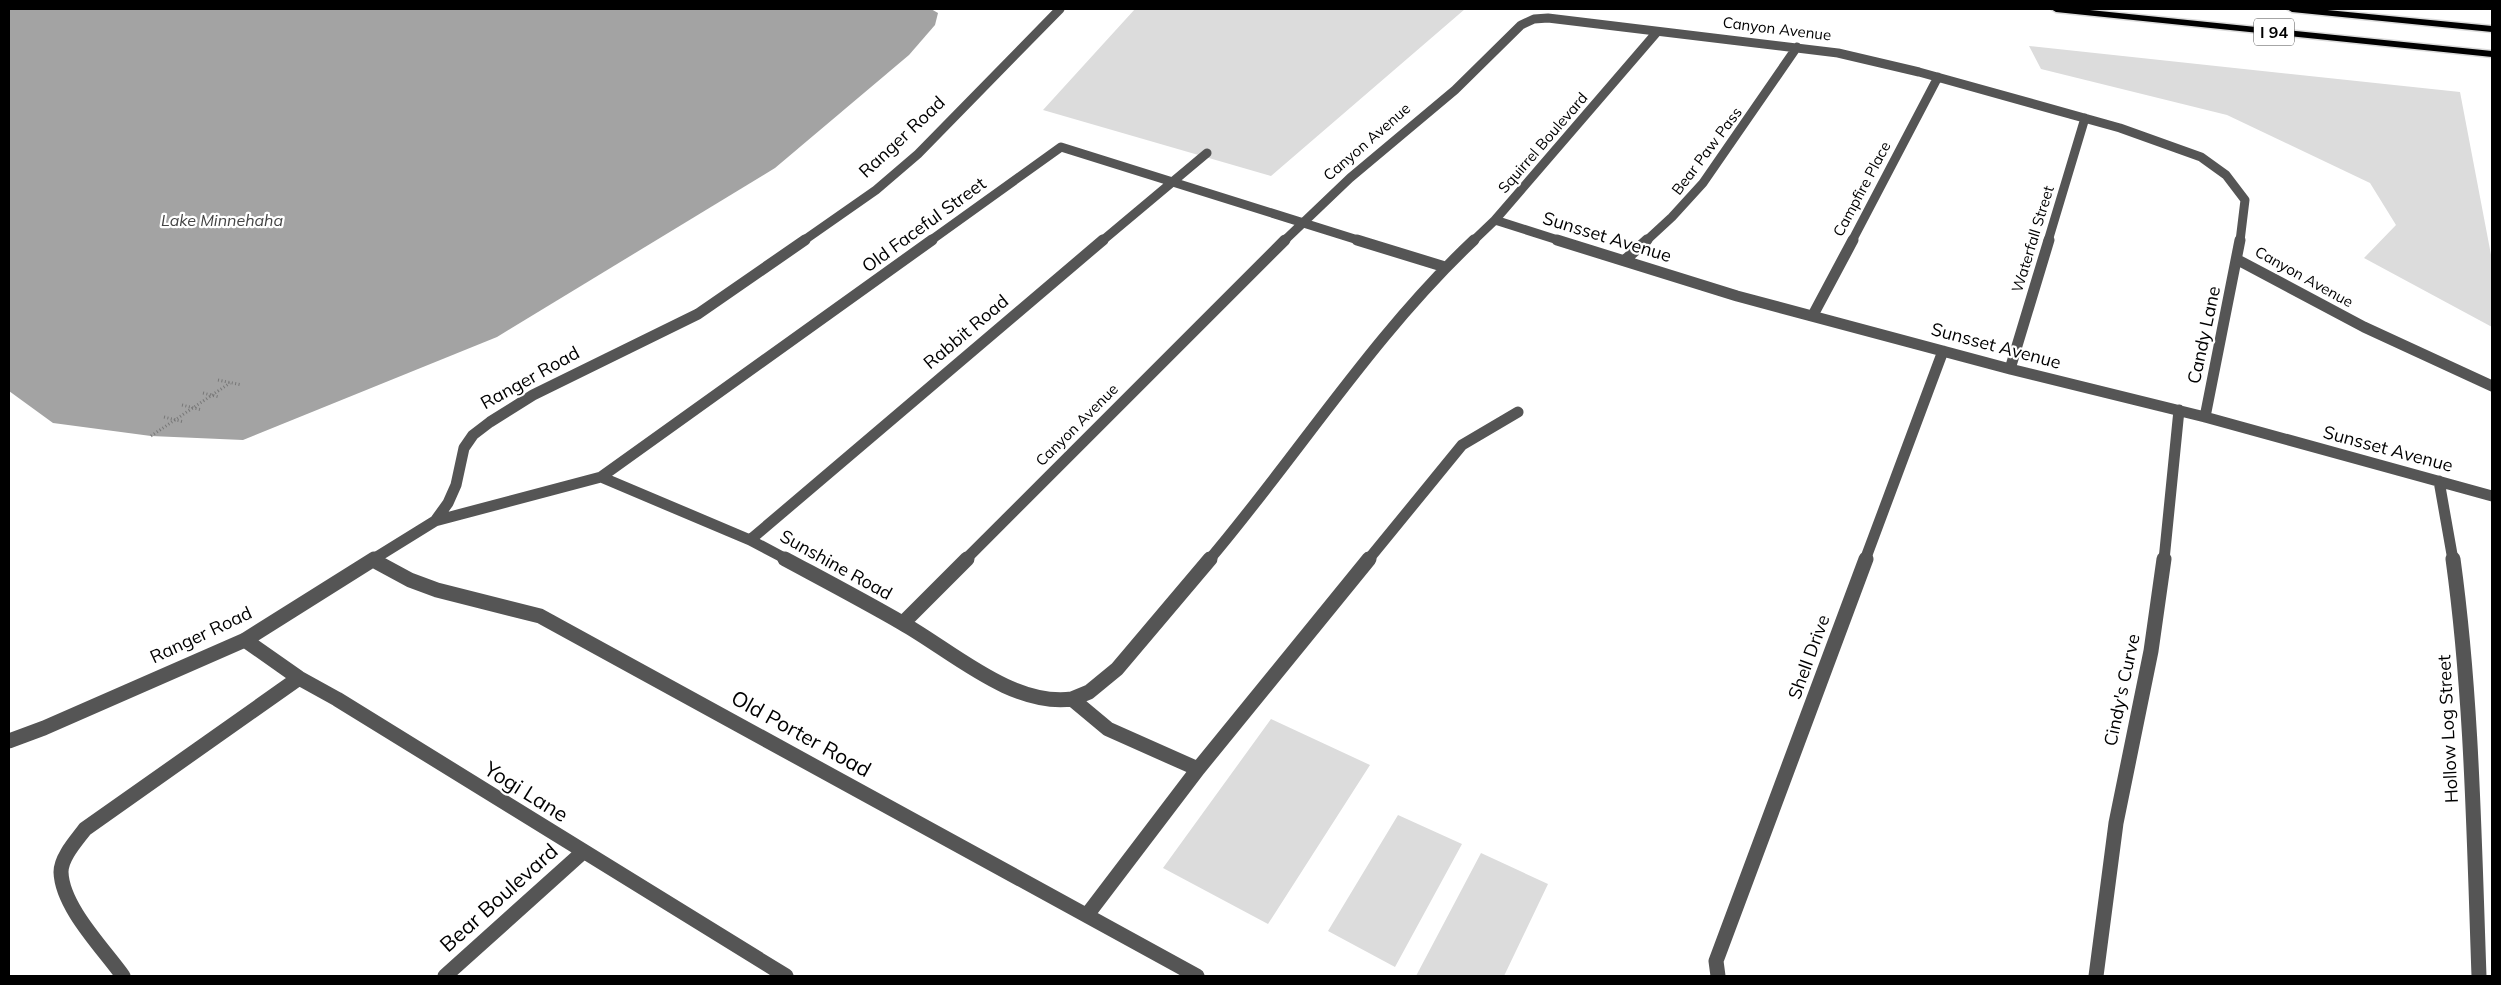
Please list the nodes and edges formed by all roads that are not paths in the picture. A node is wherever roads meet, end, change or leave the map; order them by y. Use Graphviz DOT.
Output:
graph roads {
  1 [pos="1060,9"];
  2 [pos="2056,9"];
  3 [pos="2292,9"];
  4 [pos="2492,29"];
  5 [pos="1657,32"];
  6 [pos="1797,47"];
  7 [pos="2492,54"];
  8 [pos="1938,77"];
  9 [pos="2085,118"];
  10 [pos="1207,153"];
  11 [pos="1170,182"];
  12 [pos="1494,220"];
  13 [pos="1302,223"];
  14 [pos="1625,260"];
  15 [pos="2238,260"];
  16 [pos="1445,267"];
  17 [pos="1813,315"];
  18 [pos="1942,351"];
  19 [pos="2010,369"];
  20 [pos="2492,386"];
  21 [pos="2178,410"];
  22 [pos="1518,412"];
  23 [pos="2204,417"];
  24 [pos="601,477"];
  25 [pos="2439,481"];
  26 [pos="2492,496"];
  27 [pos="435,521"];
  28 [pos="750,540"];
  29 [pos="373,560"];
  30 [pos="903,623"];
  31 [pos="245,640"];
  32 [pos="299,678"];
  33 [pos="1072,700"];
  34 [pos="9,741"];
  35 [pos="1198,770"];
  36 [pos="582,852"];
  37 [pos="1087,915"];
  38 [pos="123,976"];
  39 [pos="445,976"];
  40 [pos="783,976"];
  41 [pos="1197,976"];
  42 [pos="1718,976"];
  43 [pos="2096,976"];
  44 [pos="2478,976"];
  1 -- 27 [label="street, Ranger Road"];
  2 -- 7 [label="highway, I 94"];
  3 -- 4 [label="highway, I 94"];
  5 -- 6 [label="street, Canyon Avenue"];
  5 -- 12 [label="street, Squirrel Boulevard"];
  5 -- 13 [label="street, Canyon Avenue"];
  6 -- 8 [label="street, Canyon Avenue"];
  6 -- 14 [label="street, Bear Paw Pass"];
  8 -- 9 [label="street, Canyon Avenue"];
  8 -- 17 [label="street, Campfire Place"];
  9 -- 15 [label="street, Canyon Avenue"];
  9 -- 19 [label="street, Waterfall Street"];
  10 -- 11 [label="street, Rabbit Road"];
  11 -- 13 [label="street, Old Faceful Street"];
  11 -- 24 [label="street, Old Faceful Street"];
  11 -- 28 [label="street, Rabbit Road"];
  12 -- 14 [label="street, Sunsset Avenue"];
  12 -- 16 [label="street, Squirrel Boulevard"];
  13 -- 16 [label="street, Old Faceful Street"];
  13 -- 30 [label="street, Canyon Avenue"];
  14 -- 17 [label="street, Sunsset Avenue"];
  15 -- 20 [label="street, Canyon Avenue"];
  15 -- 23 [label="street, Candy Lane"];
  16 -- 33 [label="street"];
  17 -- 18 [label="street, Sunsset Avenue"];
  18 -- 19 [label="street, Sunsset Avenue"];
  18 -- 42 [label="street, Shell Drive"];
  19 -- 21 [label="street, Sunsset Avenue"];
  21 -- 23 [label="street, Sunsset Avenue"];
  21 -- 43 [label="street, Cindy's Curve"];
  22 -- 35 [label="street"];
  23 -- 25 [label="street, Sunsset Avenue"];
  24 -- 27 [label="street"];
  24 -- 28 [label="street, Sunshine Road"];
  25 -- 26 [label="street, Sunsset Avenue"];
  25 -- 44 [label="street, Hollow Log Street"];
  27 -- 29 [label="street, Ranger Road"];
  28 -- 30 [label="street, Sunshine Road"];
  29 -- 31 [label="street, Ranger Road"];
  29 -- 37 [label="street, Old Porter Road"];
  30 -- 33 [label="street, Sunshine Road"];
  31 -- 32 [label="street, Yogi Lane"];
  31 -- 34 [label="street, Ranger Road"];
  32 -- 36 [label="street, Yogi Lane"];
  32 -- 38 [label="street"];
  33 -- 35 [label="street"];
  35 -- 37 [label="street"];
  36 -- 39 [label="street, Bear Boulevard"];
  36 -- 40 [label="street, Yogi Lane"];
  37 -- 41 [label="street, Old Porter Road"];
}
